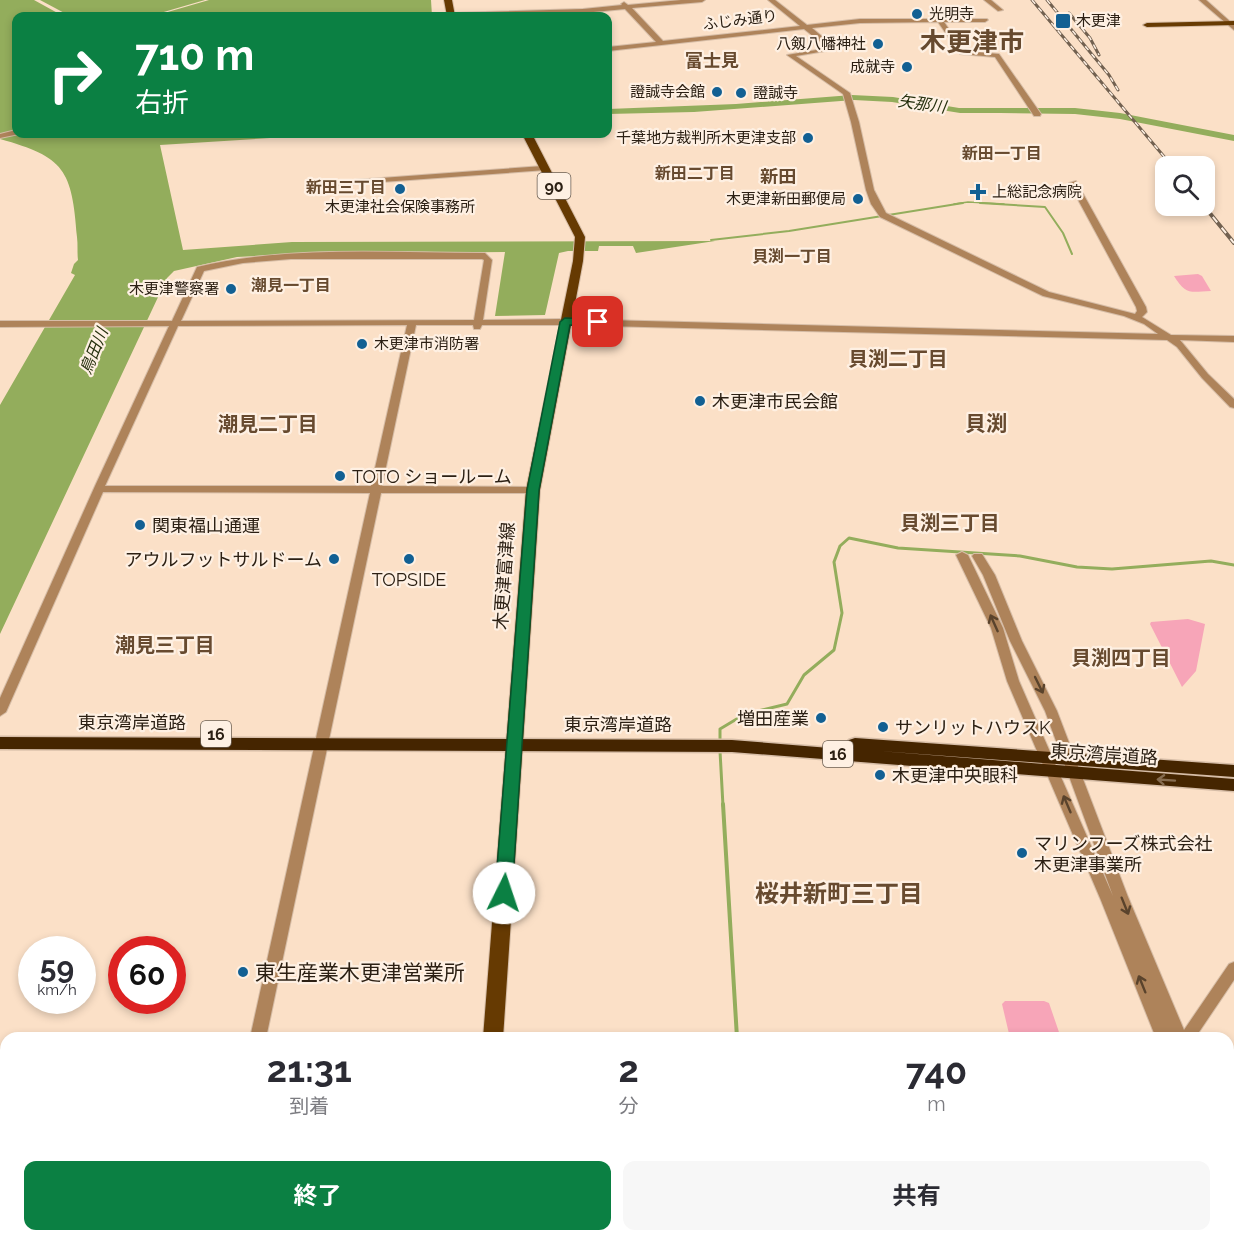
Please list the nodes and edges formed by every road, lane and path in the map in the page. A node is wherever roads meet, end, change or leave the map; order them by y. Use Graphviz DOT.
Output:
graph roads {
  1 [pos="622,0"];
  2 [pos="702,0"];
  3 [pos="771,0"];
  4 [pos="987,0"];
  5 [pos="1202,0"];
  6 [pos="626,7"];
  7 [pos="1000,10"];
  8 [pos="552,12"];
  9 [pos="985,20"];
  10 [pos="940,21"];
  11 [pos="1232,25"];
  12 [pos="806,26"];
  13 [pos="1149,26"];
  14 [pos="661,43"];
  15 [pos="612,49"];
  16 [pos="1035,110"];
  17 [pos="529,138"];
  18 [pos="543,168"];
  19 [pos="1073,183"];
  20 [pos="327,184"];
  21 [pos="1137,317"];
  22 [pos="173,325"];
  23 [pos="412,325"];
  24 [pos="477,325"];
  25 [pos="564,325"];
  26 [pos="0,326"];
  27 [pos="1172,340"];
  28 [pos="1234,341"];
  29 [pos="1234,405"];
  30 [pos="99,489"];
  31 [pos="376,489"];
  32 [pos="533,490"];
  33 [pos="962,555"];
  34 [pos="978,556"];
  35 [pos="0,712"];
  36 [pos="0,732"];
  37 [pos="323,739"];
  38 [pos="514,739"];
  39 [pos="0,743"];
  40 [pos="1051,765"];
  41 [pos="1072,766"];
  42 [pos="1234,771"];
  43 [pos="1234,785"];
  44 [pos="1234,968"];
  45 [pos="259,1032"];
  46 [pos="493,1032"];
  47 [pos="1162,1032"];
  48 [pos="1177,1032"];
  49 [pos="1191,1032"];
  1 -- 6 [label="street"];
  2 -- 6 [label="street"];
  3 -- 12 [label="street"];
  4 -- 7 [label="street"];
  5 -- 11 [label="street"];
  6 -- 8 [label="street"];
  6 -- 14 [label="street"];
  9 -- 10 [label="street, ふじみ通り"];
  10 -- 12 [label="street, ふじみ通り"];
  10 -- 16 [label="street"];
  11 -- 13 [label="main road"];
  12 -- 14 [label="street, ふじみ通り"];
  12 -- 21 [label="street"];
  14 -- 15 [label="street, ふじみ通り"];
  17 -- 18 [label="main road, 木更津富津線 / 90"];
  18 -- 20 [label="street"];
  18 -- 25 [label="main road, 木更津富津線 / 90"];
  19 -- 21 [label="street"];
  21 -- 27 [label="street"];
  22 -- 23 [label="street"];
  22 -- 24 [label="street"];
  22 -- 26 [label="street"];
  22 -- 30 [label="street"];
  23 -- 24 [label="street"];
  23 -- 31 [label="street"];
  24 -- 25 [label="street"];
  25 -- 27 [label="street"];
  25 -- 32 [label="main road, 木更津富津線 / 90"];
  27 -- 28 [label="street"];
  27 -- 29 [label="street"];
  30 -- 31 [label="street"];
  30 -- 35 [label="street"];
  31 -- 32 [label="street"];
  31 -- 37 [label="street"];
  32 -- 38 [label="main road, 木更津富津線 / 90"];
  40 -- 33 [label="street, one-way"];
  34 -- 41 [label="street, one-way"];
  36 -- 37 [label="highway, 東京湾岸道路 / 16"];
  37 -- 38 [label="highway, 東京湾岸道路 / 16"];
  37 -- 39 [label="highway, 東京湾岸道路 / 16"];
  37 -- 45 [label="street"];
  38 -- 40 [label="highway, 東京湾岸道路 / 16"];
  38 -- 46 [label="main road, 木更津富津線 / 90"];
  40 -- 41 [label="highway, 東京湾岸道路 / 16"];
  47 -- 40 [label="street, one-way"];
  41 -- 42 [label="highway, 東京湾岸道路 / 16"];
  43 -- 41 [label="highway, 東京湾岸道路 / 16, one-way"];
  41 -- 48 [label="street, one-way"];
  44 -- 49 [label="street"];
}
